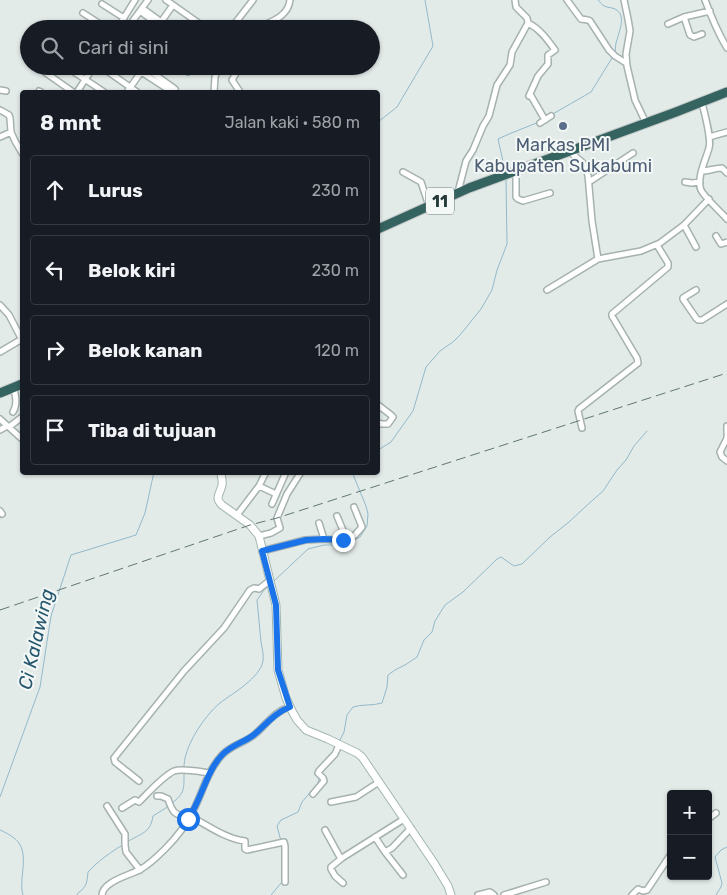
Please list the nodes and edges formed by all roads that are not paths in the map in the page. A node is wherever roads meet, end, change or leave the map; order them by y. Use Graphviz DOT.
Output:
graph roads {
  1 [pos="148,0"];
  2 [pos="166,0"];
  3 [pos="253,0"];
  4 [pos="290,0"];
  5 [pos="514,0"];
  6 [pos="567,0"];
  7 [pos="624,0"];
  8 [pos="704,0"];
  9 [pos="133,1"];
  10 [pos="173,3"];
  11 [pos="102,4"];
  12 [pos="141,10"];
  13 [pos="710,12"];
  14 [pos="83,13"];
  15 [pos="684,17"];
  16 [pos="124,18"];
  17 [pos="94,20"];
  18 [pos="134,20"];
  19 [pos="156,20"];
  20 [pos="160,20"];
  21 [pos="195,20"];
  22 [pos="238,20"];
  23 [pos="273,20"];
  24 [pos="528,23"];
  25 [pos="668,24"];
  26 [pos="702,34"];
  27 [pos="727,34"];
  28 [pos="720,37"];
  29 [pos="727,48"];
  30 [pos="626,63"];
  31 [pos="49,75"];
  32 [pos="78,75"];
  33 [pos="88,75"];
  34 [pos="110,75"];
  35 [pos="138,75"];
  36 [pos="149,75"];
  37 [pos="216,75"];
  38 [pos="235,75"];
  39 [pos="85,80"];
  40 [pos="70,90"];
  41 [pos="78,90"];
  42 [pos="101,90"];
  43 [pos="128,90"];
  44 [pos="168,90"];
  45 [pos="214,90"];
  46 [pos="239,90"];
  47 [pos="727,92"];
  48 [pos="702,102"];
  49 [pos="0,110"];
  50 [pos="551,116"];
  51 [pos="545,120"];
  52 [pos="540,123"];
  53 [pos="646,123"];
  54 [pos="11,132"];
  55 [pos="727,132"];
  56 [pos="0,137"];
  57 [pos="709,137"];
  58 [pos="20,150"];
  59 [pos="569,151"];
  60 [pos="633,153"];
  61 [pos="514,171"];
  62 [pos="702,171"];
  63 [pos="403,172"];
  64 [pos="727,173"];
  65 [pos="589,182"];
  66 [pos="685,182"];
  67 [pos="700,182"];
  68 [pos="458,192"];
  69 [pos="550,193"];
  70 [pos="709,199"];
  71 [pos="429,206"];
  72 [pos="727,219"];
  73 [pos="684,225"];
  74 [pos="380,228"];
  75 [pos="716,236"];
  76 [pos="727,242"];
  77 [pos="657,245"];
  78 [pos="696,248"];
  79 [pos="598,259"];
  80 [pos="547,290"];
  81 [pos="696,290"];
  82 [pos="727,304"];
  83 [pos="0,305"];
  84 [pos="20,336"];
  85 [pos="20,341"];
  86 [pos="0,352"];
  87 [pos="20,385"];
  88 [pos="13,387"];
  89 [pos="0,393"];
  90 [pos="380,406"];
  91 [pos="13,412"];
  92 [pos="20,418"];
  93 [pos="0,419"];
  94 [pos="380,424"];
  95 [pos="8,426"];
  96 [pos="727,426"];
  97 [pos="582,428"];
  98 [pos="0,430"];
  99 [pos="727,435"];
  100 [pos="20,437"];
  101 [pos="727,461"];
  102 [pos="221,475"];
  103 [pos="264,475"];
  104 [pos="285,475"];
  105 [pos="299,475"];
  106 [pos="259,486"];
  107 [pos="276,494"];
  108 [pos="272,504"];
  109 [pos="354,507"];
  110 [pos="237,515"];
  111 [pos="337,516"];
  112 [pos="319,523"];
  113 [pos="259,536"];
  114 [pos="324,539"];
  115 [pos="347,540"];
  116 [pos="262,551"];
  117 [pos="269,581"];
  118 [pos="290,707"];
  119 [pos="338,744"];
  120 [pos="210,774"];
  121 [pos="139,781"];
  122 [pos="378,782"];
  123 [pos="313,794"];
  124 [pos="157,796"];
  125 [pos="331,802"];
  126 [pos="107,806"];
  127 [pos="122,808"];
  128 [pos="716,813"];
  129 [pos="712,816"];
  130 [pos="189,818"];
  131 [pos="404,819"];
  132 [pos="411,828"];
  133 [pos="325,830"];
  134 [pos="375,838"];
  135 [pos="386,852"];
  136 [pos="341,859"];
  137 [pos="667,860"];
  138 [pos="140,870"];
  139 [pos="403,875"];
  140 [pos="285,882"];
  141 [pos="546,882"];
  142 [pos="342,883"];
  143 [pos="102,895"];
  144 [pos="452,895"];
  145 [pos="478,895"];
  146 [pos="494,895"];
  147 [pos="504,895"];
  148 [pos="632,895"];
  1 -- 12 [label="street"];
  2 -- 10 [label="street"];
  3 -- 22 [label="street"];
  4 -- 23 [label="street"];
  5 -- 24 [label="street"];
  6 -- 30 [label="street"];
  7 -- 30 [label="street"];
  8 -- 13 [label="street"];
  9 -- 16 [label="street"];
  10 -- 20 [label="street"];
  10 -- 21 [label="street"];
  11 -- 16 [label="street"];
  12 -- 18 [label="street"];
  12 -- 19 [label="street"];
  13 -- 15 [label="street"];
  13 -- 28 [label="street"];
  14 -- 17 [label="street"];
  15 -- 25 [label="street"];
  15 -- 26 [label="street"];
  24 -- 51 [label="street"];
  24 -- 68 [label="street"];
  27 -- 28 [label="street"];
  28 -- 29 [label="street"];
  30 -- 53 [label="street"];
  31 -- 40 [label="street"];
  32 -- 39 [label="street"];
  33 -- 39 [label="street"];
  34 -- 43 [label="street"];
  35 -- 43 [label="street"];
  36 -- 44 [label="street"];
  37 -- 45 [label="street"];
  38 -- 46 [label="street"];
  39 -- 41 [label="street"];
  39 -- 42 [label="street"];
  47 -- 48 [label="highway, 11"];
  48 -- 53 [label="highway, 11"];
  48 -- 57 [label="street"];
  49 -- 54 [label="street"];
  50 -- 51 [label="street"];
  51 -- 52 [label="street"];
  53 -- 59 [label="highway, 11"];
  54 -- 56 [label="street"];
  54 -- 58 [label="street"];
  55 -- 57 [label="street"];
  57 -- 62 [label="street"];
  59 -- 61 [label="highway, 11"];
  59 -- 65 [label="street"];
  60 -- 65 [label="street"];
  61 -- 68 [label="highway, 11"];
  61 -- 69 [label="street"];
  62 -- 64 [label="street"];
  62 -- 67 [label="street"];
  63 -- 71 [label="street"];
  65 -- 79 [label="street"];
  66 -- 67 [label="street"];
  67 -- 70 [label="street"];
  68 -- 71 [label="highway, 11"];
  70 -- 72 [label="street"];
  70 -- 73 [label="street"];
  71 -- 74 [label="highway, 11"];
  73 -- 77 [label="street"];
  73 -- 78 [label="street"];
  75 -- 76 [label="street"];
  77 -- 79 [label="street"];
  77 -- 97 [label="street"];
  79 -- 80 [label="street"];
  81 -- 82 [label="street"];
  83 -- 84 [label="street"];
  85 -- 86 [label="street"];
  87 -- 88 [label="highway"];
  88 -- 89 [label="highway"];
  88 -- 91 [label="street"];
  90 -- 94 [label="street"];
  92 -- 95 [label="street"];
  93 -- 95 [label="street"];
  95 -- 98 [label="street"];
  95 -- 100 [label="street"];
  96 -- 99 [label="street"];
  99 -- 101 [label="street"];
  102 -- 110 [label="street"];
  103 -- 106 [label="street"];
  104 -- 107 [label="street"];
  105 -- 113 [label="street"];
  106 -- 107 [label="street"];
  106 -- 110 [label="street"];
  107 -- 108 [label="street"];
  109 -- 115 [label="street"];
  110 -- 113 [label="street"];
  111 -- 115 [label="street"];
  112 -- 114 [label="street"];
  113 -- 116 [label="street"];
  114 -- 115 [label="street"];
  114 -- 116 [label="street"];
  116 -- 117 [label="street"];
  117 -- 118 [label="street"];
  117 -- 121 [label="street"];
  118 -- 119 [label="street"];
  118 -- 120 [label="street"];
  119 -- 122 [label="street"];
  119 -- 123 [label="street"];
  120 -- 127 [label="street"];
  120 -- 130 [label="street"];
  122 -- 125 [label="street"];
  122 -- 131 [label="street"];
  124 -- 130 [label="street"];
  126 -- 138 [label="street"];
  128 -- 129 [label="street"];
  130 -- 138 [label="street"];
  130 -- 140 [label="street"];
  131 -- 132 [label="street"];
  131 -- 134 [label="street"];
  132 -- 135 [label="street"];
  132 -- 144 [label="street"];
  133 -- 136 [label="street"];
  134 -- 135 [label="street"];
  134 -- 136 [label="street"];
  135 -- 139 [label="street"];
  136 -- 142 [label="street"];
  137 -- 148 [label="street"];
  138 -- 143 [label="street"];
  141 -- 147 [label="street"];
  145 -- 146 [label="street"];
}
